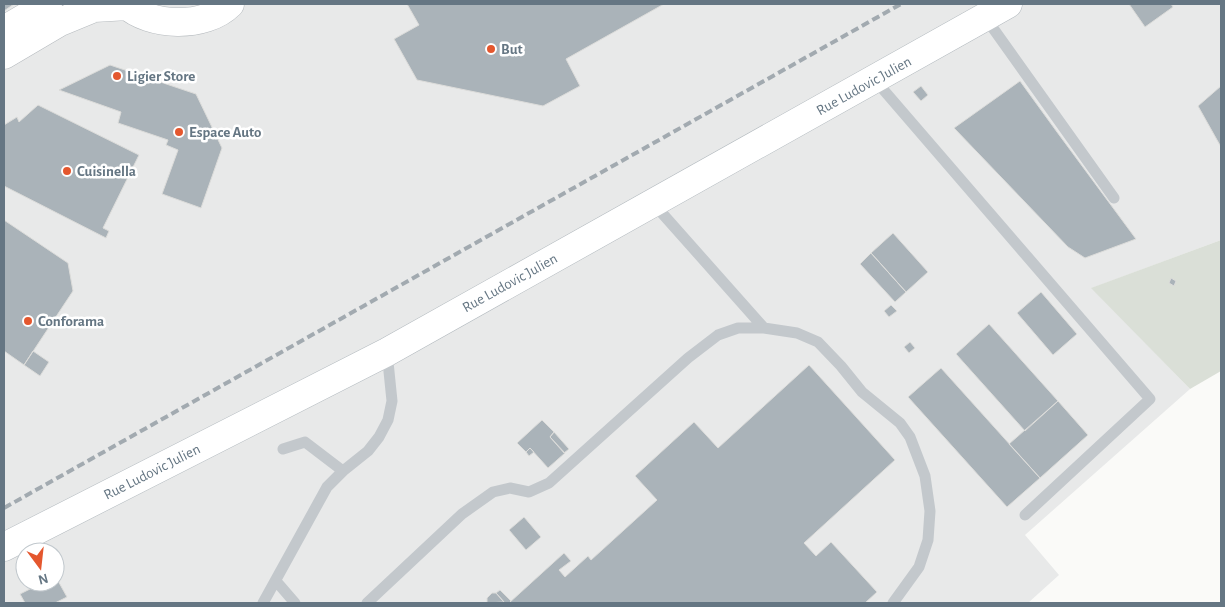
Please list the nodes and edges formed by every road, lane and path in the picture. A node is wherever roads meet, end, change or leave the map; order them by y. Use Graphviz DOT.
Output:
graph roads {
  1 [pos="48,4"];
  2 [pos="230,4"];
  3 [pos="1008,4"];
  4 [pos="126,5"];
  5 [pos="985,17"];
  6 [pos="4,30"];
  7 [pos="4,55"];
  8 [pos="875,80"];
  9 [pos="1114,198"];
  10 [pos="653,202"];
  11 [pos="764,328"];
  12 [pos="386,352"];
  13 [pos="283,448"];
  14 [pos="343,471"];
  15 [pos="1025,515"];
  16 [pos="4,547"];
  17 [pos="276,581"];
  18 [pos="264,603"];
  19 [pos="295,603"];
  20 [pos="367,603"];
  21 [pos="893,603"];
  1 -- 6 [label="main road"];
  2 -- 4 [label="main road"];
  3 -- 5 [label="main road, Rue Ludovic Julien"];
  4 -- 7 [label="main road"];
  5 -- 8 [label="main road, Rue Ludovic Julien"];
  5 -- 9 [label="lane"];
  8 -- 10 [label="main road, Rue Ludovic Julien"];
  8 -- 15 [label="lane"];
  10 -- 11 [label="lane"];
  10 -- 12 [label="main road, Rue Ludovic Julien"];
  11 -- 20 [label="lane"];
  11 -- 21 [label="lane"];
  12 -- 14 [label="lane"];
  12 -- 16 [label="main road, Rue Ludovic Julien"];
  13 -- 14 [label="lane"];
  14 -- 17 [label="lane"];
  17 -- 18 [label="lane"];
  17 -- 19 [label="lane"];
}
